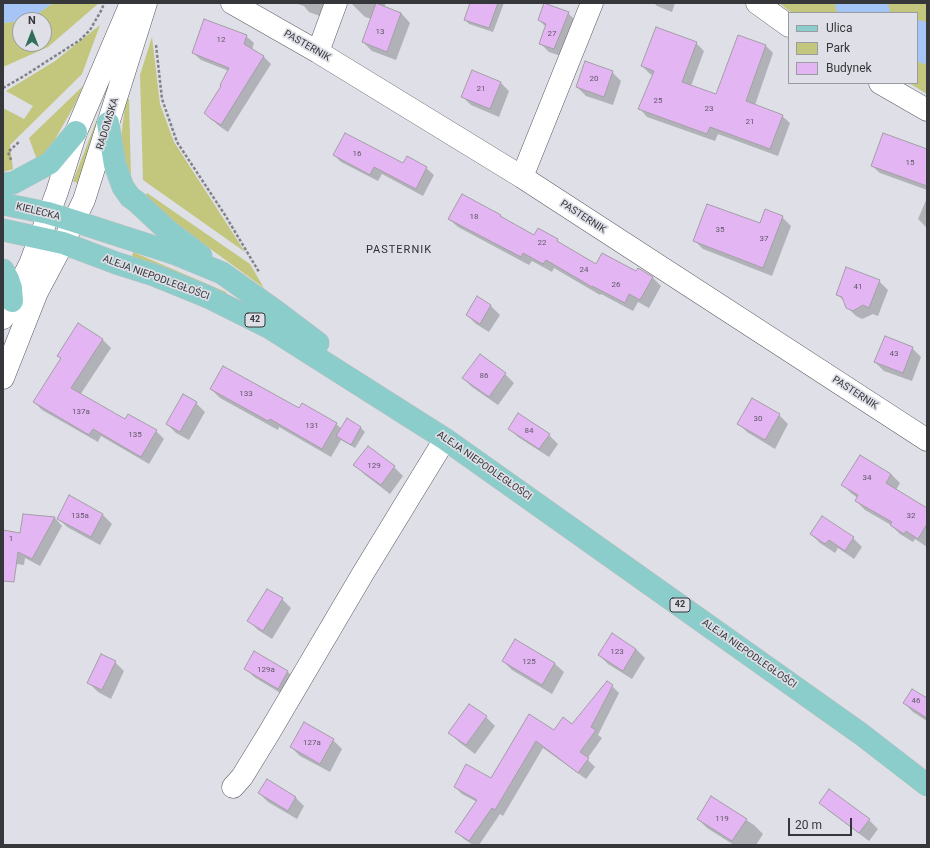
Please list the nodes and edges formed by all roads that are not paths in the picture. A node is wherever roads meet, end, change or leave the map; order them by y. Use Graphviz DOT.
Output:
graph roads {
  1 [pos="131,3"];
  2 [pos="146,3"];
  3 [pos="232,3"];
  4 [pos="336,3"];
  5 [pos="592,3"];
  6 [pos="757,3"];
  7 [pos="788,25"];
  8 [pos="318,52"];
  9 [pos="882,84"];
  10 [pos="927,110"];
  11 [pos="108,123"];
  12 [pos="76,132"];
  13 [pos="522,177"];
  14 [pos="3,184"];
  15 [pos="3,204"];
  16 [pos="48,213"];
  17 [pos="74,221"];
  18 [pos="3,230"];
  19 [pos="40,238"];
  20 [pos="63,243"];
  21 [pos="3,270"];
  22 [pos="222,273"];
  23 [pos="7,310"];
  24 [pos="3,378"];
  25 [pos="438,434"];
  26 [pos="927,440"];
  27 [pos="927,786"];
  28 [pos="233,787"];
  1 -- 12 [label="street"];
  2 -- 11 [label="street, RADOMSKA"];
  3 -- 8 [label="street, PASTERNIK"];
  4 -- 8 [label="street"];
  5 -- 13 [label="street"];
  6 -- 7 [label="street"];
  8 -- 13 [label="street, PASTERNIK"];
  9 -- 10 [label="street"];
  11 -- 17 [label="street, RADOMSKA"];
  11 -- 22 [label="main road"];
  12 -- 14 [label="main road"];
  12 -- 16 [label="street"];
  13 -- 26 [label="street, PASTERNIK"];
  15 -- 16 [label="main road, KIELECKA / 42"];
  16 -- 17 [label="main road, KIELECKA / 42"];
  16 -- 19 [label="street"];
  17 -- 20 [label="street, RADOMSKA"];
  17 -- 22 [label="main road, ALEJA NIEPODLEGŁOŚCI / 42"];
  18 -- 19 [label="main road, 42"];
  19 -- 20 [label="main road, ALEJA NIEPODLEGŁOŚCI / 42"];
  19 -- 23 [label="street"];
  20 -- 24 [label="street, RADOMSKA"];
  20 -- 25 [label="main road, ALEJA NIEPODLEGŁOŚCI / 42"];
  21 -- 23 [label="main road"];
  22 -- 25 [label="main road, ALEJA NIEPODLEGŁOŚCI / 42"];
  25 -- 27 [label="main road, ALEJA NIEPODLEGŁOŚCI / 42"];
  25 -- 28 [label="street"];
}
